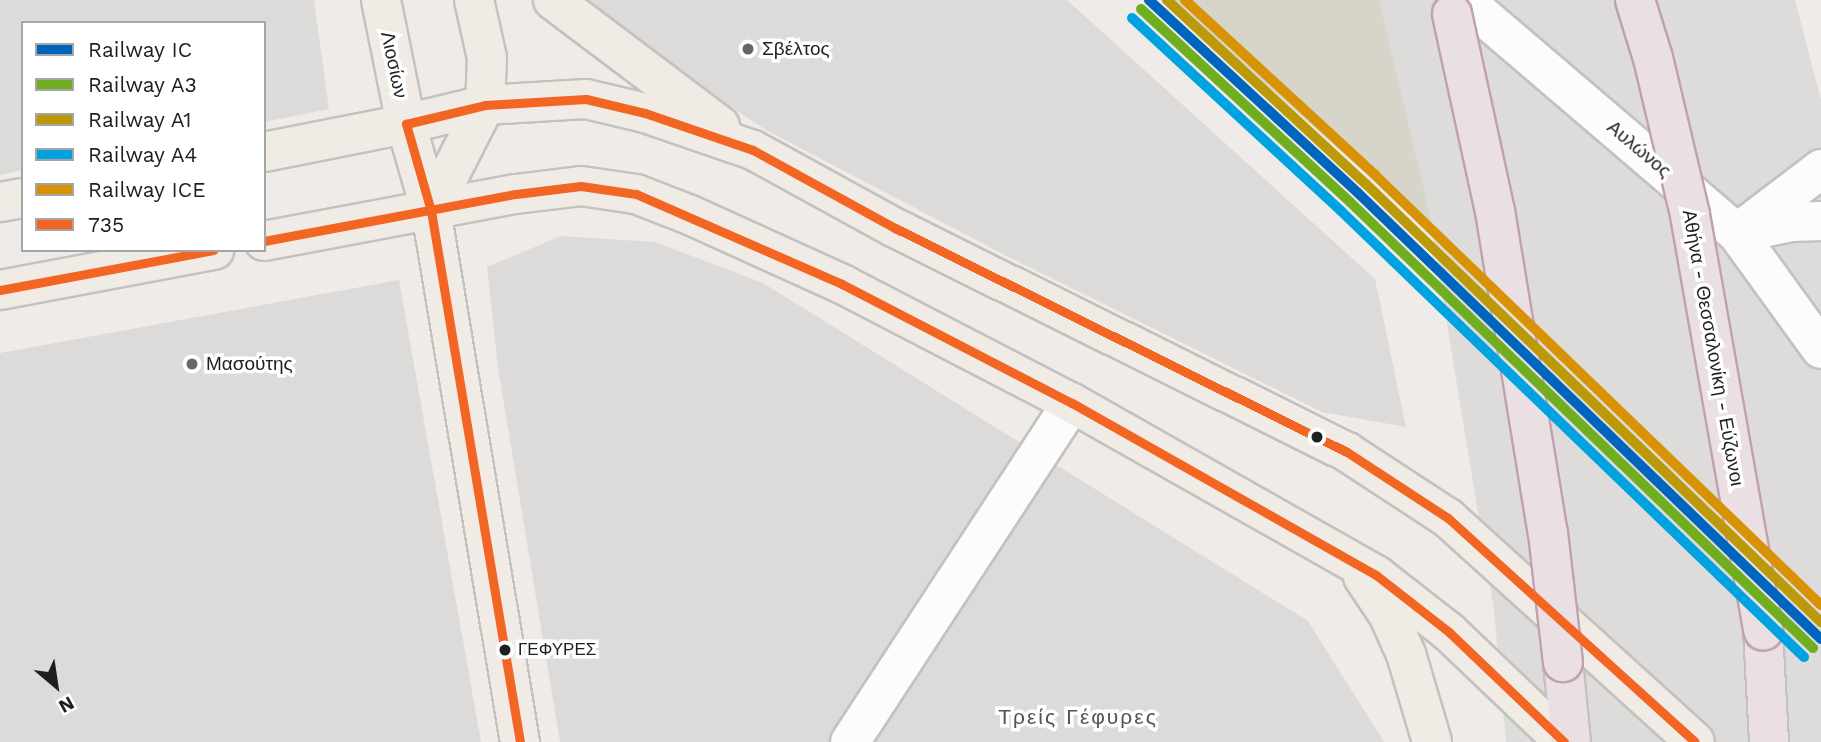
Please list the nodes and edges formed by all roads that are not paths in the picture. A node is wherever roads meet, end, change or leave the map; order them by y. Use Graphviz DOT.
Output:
graph roads {
  1 [pos="381,0"];
  2 [pos="474,0"];
  3 [pos="553,0"];
  4 [pos="1448,0"];
  5 [pos="1464,0"];
  6 [pos="1635,0"];
  7 [pos="485,105"];
  8 [pos="406,124"];
  9 [pos="753,150"];
  10 [pos="266,152"];
  11 [pos="1821,169"];
  12 [pos="21,198"];
  13 [pos="0,202"];
  14 [pos="431,211"];
  15 [pos="1821,221"];
  16 [pos="1737,233"];
  17 [pos="266,241"];
  18 [pos="203,252"];
  19 [pos="0,289"];
  20 [pos="1821,349"];
  21 [pos="1072,403"];
  22 [pos="1354,563"];
  23 [pos="520,742"];
  24 [pos="850,742"];
  25 [pos="1432,742"];
  26 [pos="1564,742"];
  27 [pos="1571,742"];
  28 [pos="1695,742"];
  29 [pos="1769,742"];
  1 -- 8 [label="main road, Λιοσίων"];
  2 -- 7 [label="main road"];
  3 -- 9 [label="main road"];
  4 -- 27 [label="highway, bridge"];
  5 -- 16 [label="street, Αυλώνος"];
  6 -- 29 [label="highway, Αθήνα - Θεσσαλονίκη - Εύζωνοι, bridge"];
  7 -- 8 [label="main road"];
  7 -- 9 [label="main road"];
  7 -- 14 [label="main road"];
  8 -- 10 [label="main road"];
  8 -- 14 [label="main road, Λιοσίων"];
  9 -- 28 [label="main road"];
  11 -- 16 [label="street"];
  12 -- 13 [label="main road"];
  14 -- 17 [label="main road"];
  14 -- 21 [label="main road"];
  14 -- 23 [label="main road, Λιοσίων"];
  15 -- 16 [label="street"];
  16 -- 20 [label="street, Αυλώνος"];
  18 -- 19 [label="main road"];
  21 -- 22 [label="main road"];
  21 -- 24 [label="street"];
  22 -- 25 [label="main road"];
  22 -- 26 [label="main road"];
}
